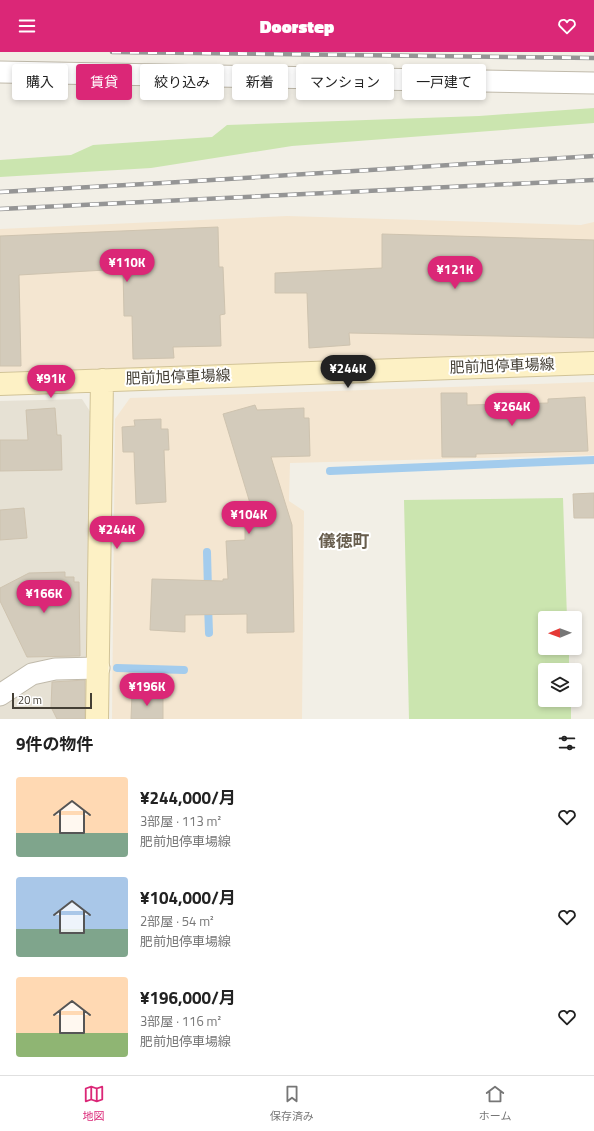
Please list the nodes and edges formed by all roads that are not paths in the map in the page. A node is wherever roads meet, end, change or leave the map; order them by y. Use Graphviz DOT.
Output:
graph roads {
  1 [pos="0,72"];
  2 [pos="594,83"];
  3 [pos="594,363"];
  4 [pos="102,380"];
  5 [pos="0,384"];
  6 [pos="99,668"];
  7 [pos="0,695"];
  8 [pos="98,719"];
  1 -- 2 [label="street"];
  3 -- 4 [label="main road, 肥前旭停車場線"];
  4 -- 5 [label="main road, 肥前旭停車場線"];
  4 -- 6 [label="main road"];
  6 -- 7 [label="street"];
  6 -- 8 [label="main road"];
}
